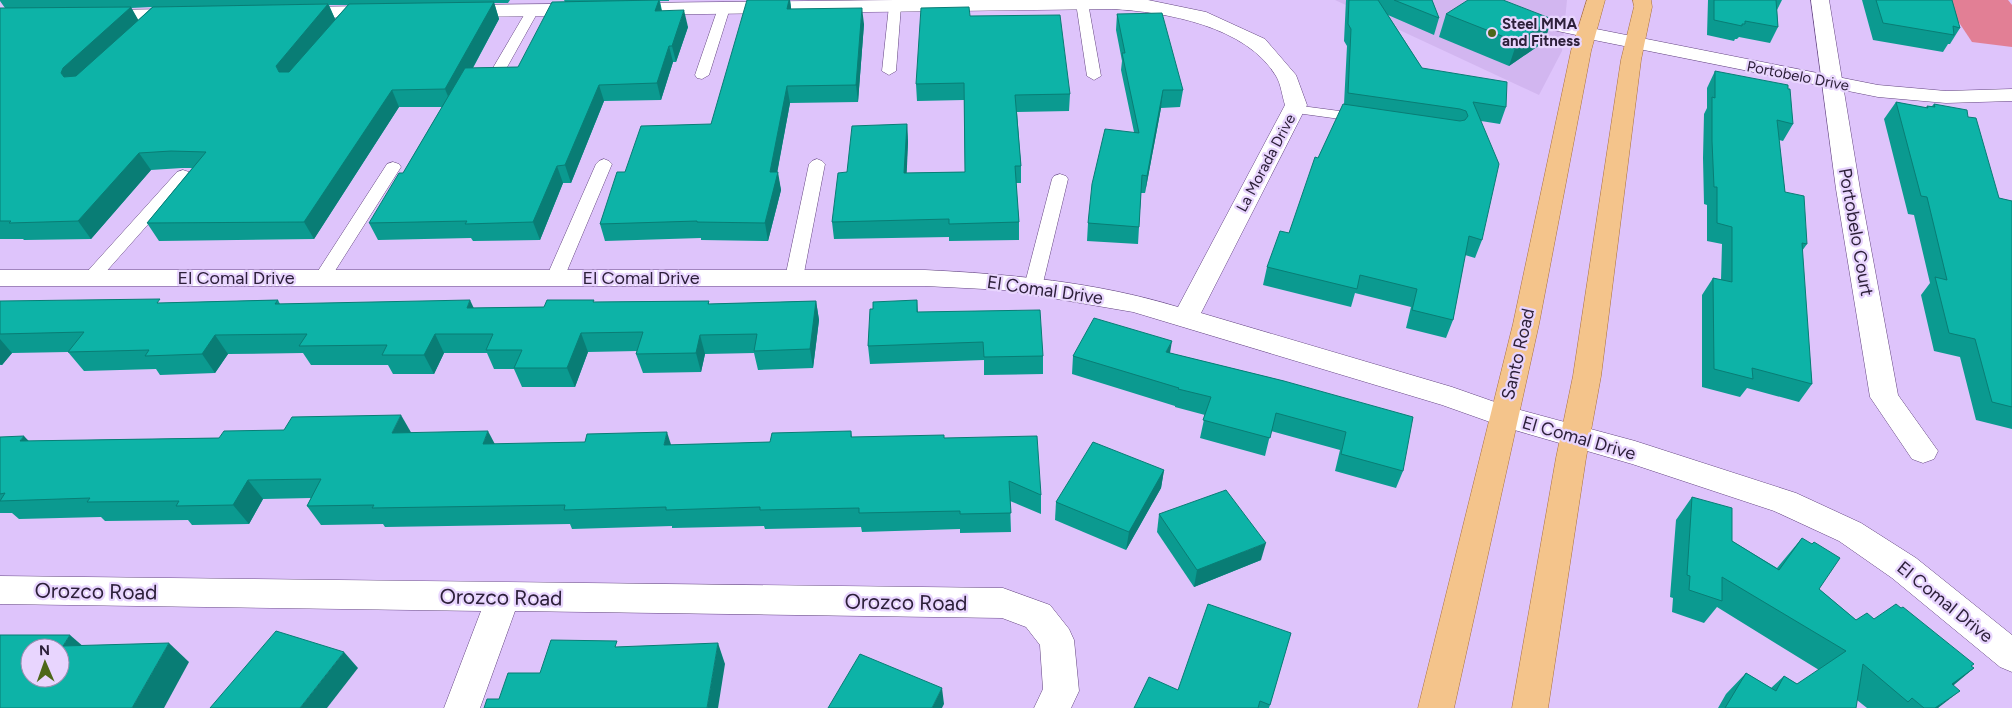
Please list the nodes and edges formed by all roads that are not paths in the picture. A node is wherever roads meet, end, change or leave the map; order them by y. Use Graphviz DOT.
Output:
graph roads {
  1 [pos="1596,0"];
  2 [pos="1642,0"];
  3 [pos="1820,0"];
  4 [pos="949,2"];
  5 [pos="1146,2"];
  6 [pos="1082,3"];
  7 [pos="719,5"];
  8 [pos="895,6"];
  9 [pos="533,10"];
  10 [pos="438,11"];
  11 [pos="400,12"];
  12 [pos="198,14"];
  13 [pos="276,14"];
  14 [pos="80,16"];
  15 [pos="1511,16"];
  16 [pos="1586,34"];
  17 [pos="1635,44"];
  18 [pos="889,71"];
  19 [pos="702,75"];
  20 [pos="1094,76"];
  21 [pos="494,78"];
  22 [pos="1832,83"];
  23 [pos="2012,95"];
  24 [pos="1294,109"];
  25 [pos="1372,119"];
  26 [pos="604,164"];
  27 [pos="817,164"];
  28 [pos="392,168"];
  29 [pos="183,175"];
  30 [pos="1060,179"];
  31 [pos="0,278"];
  32 [pos="91,278"];
  33 [pos="322,278"];
  34 [pos="555,278"];
  35 [pos="794,278"];
  36 [pos="1033,287"];
  37 [pos="1185,318"];
  38 [pos="1504,416"];
  39 [pos="1575,436"];
  40 [pos="1923,451"];
  41 [pos="0,590"];
  42 [pos="502,597"];
  43 [pos="2012,656"];
  44 [pos="462,708"];
  45 [pos="1052,708"];
  46 [pos="1436,708"];
  47 [pos="1530,708"];
  1 -- 16 [label="main road, Santo Road"];
  2 -- 17 [label="main road"];
  3 -- 22 [label="street, Portobelo Court"];
  4 -- 6 [label="street, La Morada Drive"];
  4 -- 8 [label="street, La Morada Drive"];
  5 -- 6 [label="street, La Morada Drive"];
  5 -- 24 [label="street, La Morada Drive"];
  6 -- 20 [label="lane"];
  7 -- 8 [label="street, La Morada Drive"];
  7 -- 9 [label="street, La Morada Drive"];
  7 -- 19 [label="lane"];
  8 -- 18 [label="lane"];
  9 -- 10 [label="street, La Morada Drive"];
  9 -- 21 [label="lane"];
  11 -- 13 [label="street"];
  12 -- 14 [label="street"];
  15 -- 16 [label="lane"];
  16 -- 17 [label="street, Portobelo Drive"];
  16 -- 38 [label="main road, Santo Road"];
  17 -- 22 [label="street, Portobelo Drive"];
  17 -- 39 [label="main road"];
  22 -- 23 [label="street, Portobelo Drive"];
  22 -- 40 [label="street, Portobelo Court"];
  24 -- 25 [label="lane"];
  24 -- 37 [label="street, La Morada Drive"];
  26 -- 34 [label="lane"];
  27 -- 35 [label="lane"];
  28 -- 33 [label="lane"];
  29 -- 32 [label="lane"];
  30 -- 36 [label="lane"];
  31 -- 32 [label="street, El Comal Drive"];
  32 -- 33 [label="street, El Comal Drive"];
  33 -- 34 [label="street, El Comal Drive"];
  34 -- 35 [label="street, El Comal Drive"];
  35 -- 36 [label="street, El Comal Drive"];
  36 -- 37 [label="street, El Comal Drive"];
  37 -- 38 [label="street, El Comal Drive"];
  38 -- 39 [label="street, El Comal Drive"];
  38 -- 46 [label="main road, Santo Road"];
  39 -- 43 [label="street, El Comal Drive"];
  39 -- 47 [label="main road"];
  41 -- 42 [label="street, Orozco Road"];
  42 -- 44 [label="street"];
  42 -- 45 [label="street, Orozco Road"];
}
